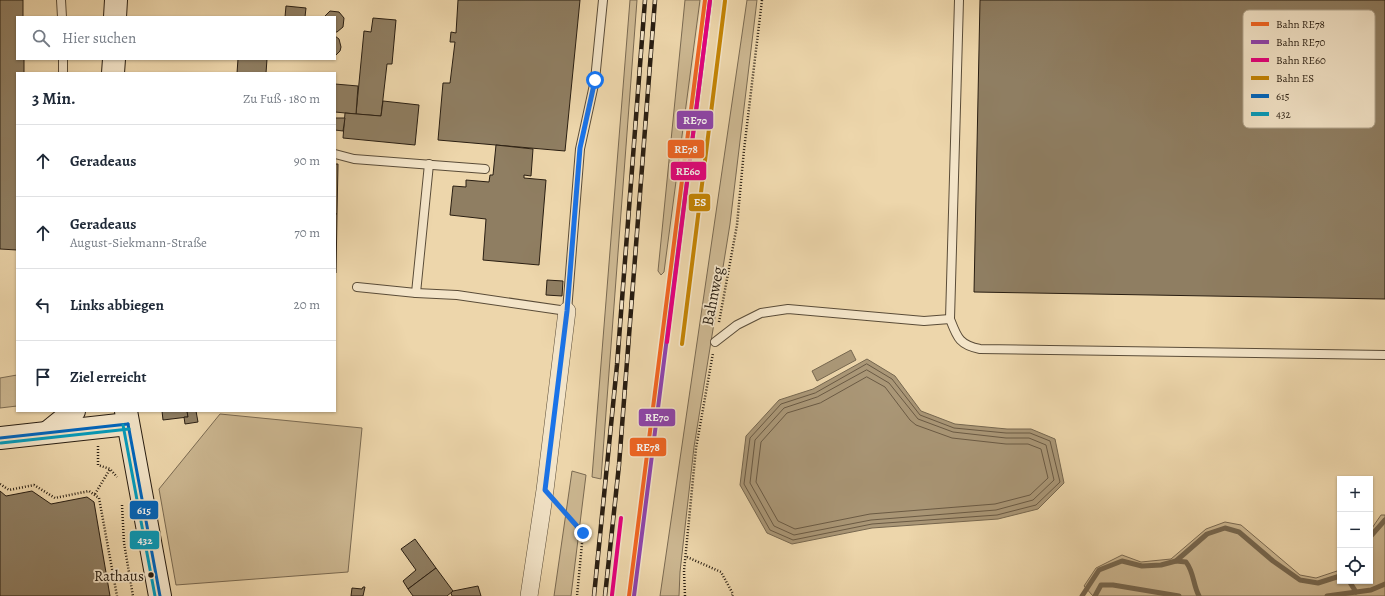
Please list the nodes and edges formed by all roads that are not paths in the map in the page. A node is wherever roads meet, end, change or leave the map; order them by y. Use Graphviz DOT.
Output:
graph roads {
  1 [pos="61,0"];
  2 [pos="116,0"];
  3 [pos="603,0"];
  4 [pos="959,0"];
  5 [pos="62,16"];
  6 [pos="115,16"];
  7 [pos="63,60"];
  8 [pos="114,60"];
  9 [pos="63,72"];
  10 [pos="113,72"];
  11 [pos="336,154"];
  12 [pos="429,164"];
  13 [pos="485,169"];
  14 [pos="357,287"];
  15 [pos="416,293"];
  16 [pos="567,311"];
  17 [pos="950,319"];
  18 [pos="715,342"];
  19 [pos="1385,354"];
  20 [pos="73,412"];
  21 [pos="127,418"];
  22 [pos="48,432"];
  23 [pos="0,438"];
  24 [pos="160,596"];
  25 [pos="529,596"];
  1 -- 5 [label="lane"];
  2 -- 6 [label="main road"];
  3 -- 16 [label="lane"];
  4 -- 17 [label="lane"];
  7 -- 9 [label="lane"];
  8 -- 10 [label="main road"];
  11 -- 12 [label="lane"];
  12 -- 13 [label="lane"];
  12 -- 15 [label="lane"];
  14 -- 15 [label="lane"];
  15 -- 16 [label="lane"];
  16 -- 25 [label="street"];
  17 -- 18 [label="lane"];
  17 -- 19 [label="lane"];
  20 -- 22 [label="main road"];
  21 -- 22 [label="main road"];
  21 -- 24 [label="main road"];
  22 -- 23 [label="main road"];
}
